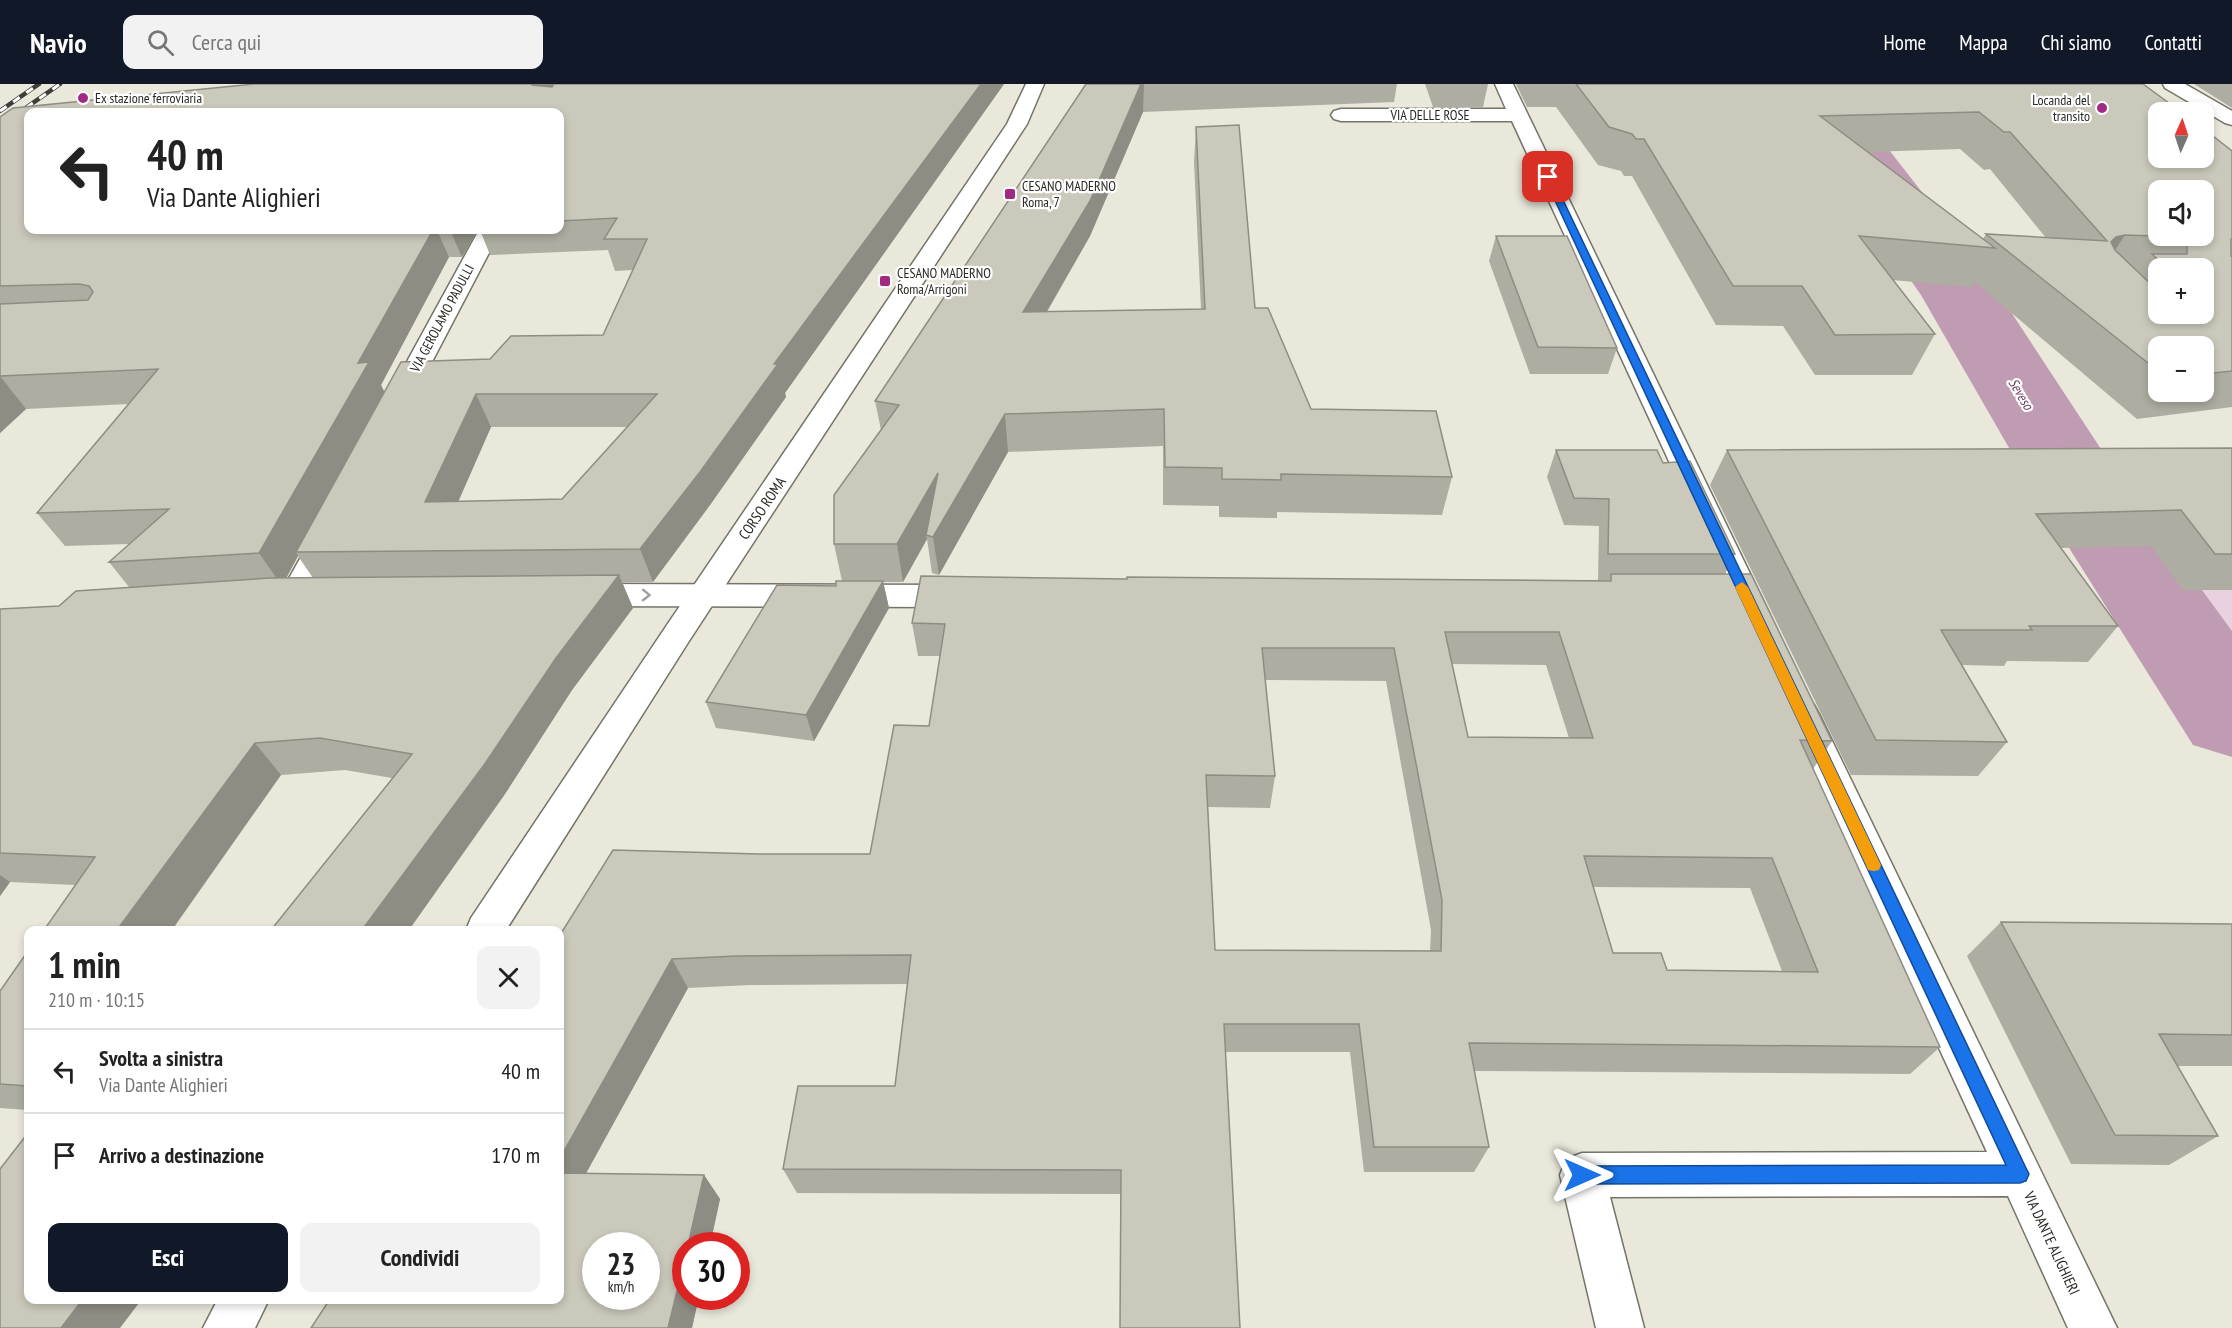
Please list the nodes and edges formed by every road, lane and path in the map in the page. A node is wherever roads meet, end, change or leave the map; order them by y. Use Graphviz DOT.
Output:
graph roads {
  1 [pos="1035,84"];
  2 [pos="1504,84"];
  3 [pos="2172,84"];
  4 [pos="1519,115"];
  5 [pos="1341,116"];
  6 [pos="2232,119"];
  7 [pos="488,234"];
  8 [pos="389,419"];
  9 [pos="344,503"];
  10 [pos="557,596"];
  11 [pos="703,596"];
  12 [pos="990,596"];
  13 [pos="329,598"];
  14 [pos="1768,641"];
  15 [pos="1788,683"];
  16 [pos="488,926"];
  17 [pos="2020,1174"];
  18 [pos="243,1304"];
  19 [pos="227,1328"];
  20 [pos="1620,1328"];
  21 [pos="2093,1328"];
  1 -- 11 [label="street, CORSO ROMA"];
  2 -- 4 [label="street"];
  3 -- 6 [label="street"];
  4 -- 5 [label="street, VIA DELLE ROSE"];
  4 -- 14 [label="street"];
  7 -- 8 [label="street, VIA GEROLAMO PADULLI"];
  9 -- 13 [label="street"];
  10 -- 11 [label="street, one-way"];
  11 -- 12 [label="street"];
  11 -- 16 [label="street, CORSO ROMA"];
  15 -- 17 [label="street, VIA DANTE ALIGHIERI"];
  17 -- 20 [label="street"];
  17 -- 21 [label="street, VIA DANTE ALIGHIERI"];
  18 -- 19 [label="street"];
}
